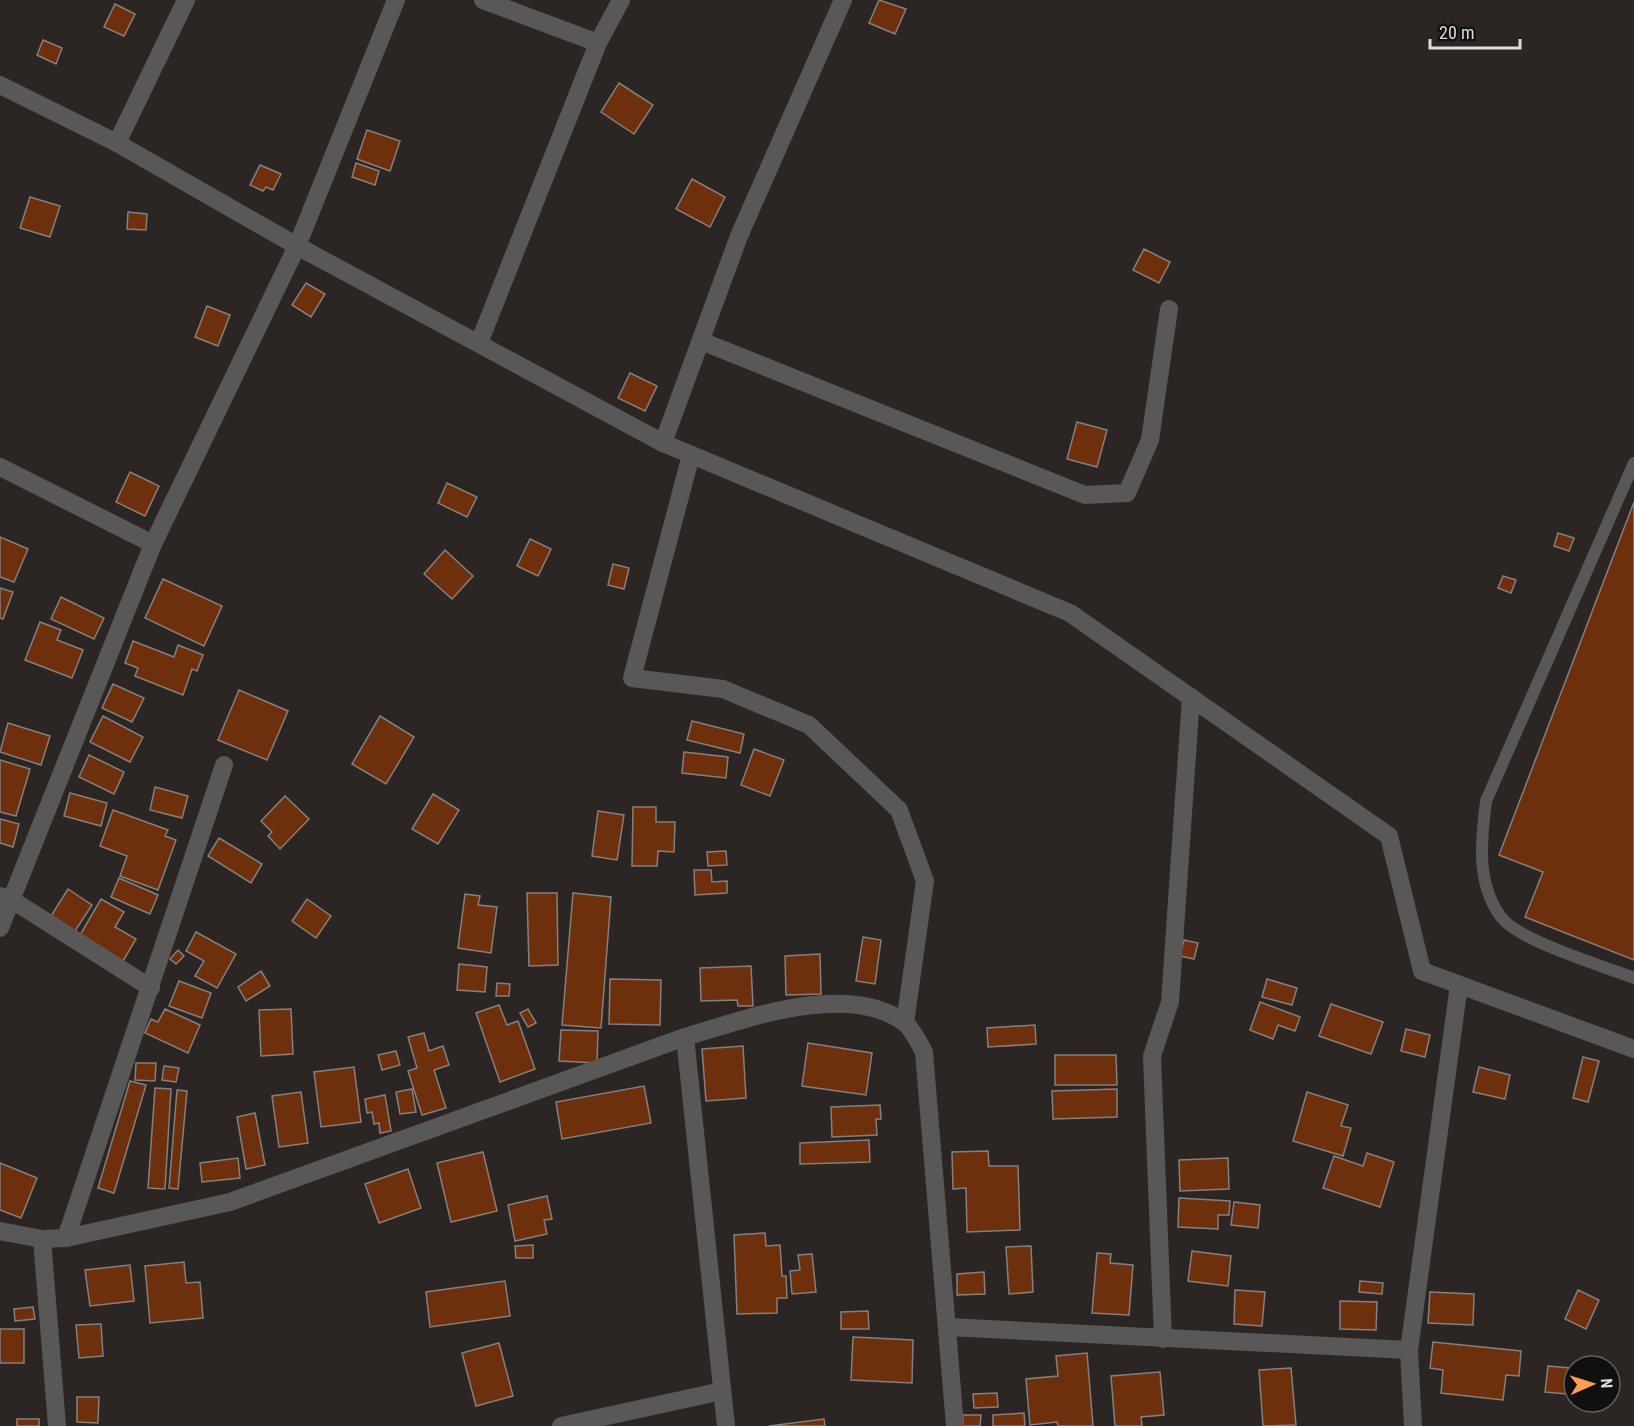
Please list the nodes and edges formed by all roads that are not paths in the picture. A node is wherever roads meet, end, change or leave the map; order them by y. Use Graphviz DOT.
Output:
graph roads {
  1 [pos="186,0"];
  2 [pos="396,0"];
  3 [pos="483,0"];
  4 [pos="621,0"];
  5 [pos="843,0"];
  6 [pos="598,43"];
  7 [pos="0,85"];
  8 [pos="117,142"];
  9 [pos="297,246"];
  10 [pos="1169,309"];
  11 [pos="701,340"];
  12 [pos="479,343"];
  13 [pos="663,444"];
  14 [pos="691,455"];
  15 [pos="1634,463"];
  16 [pos="0,467"];
  17 [pos="153,544"];
  18 [pos="1191,697"];
  19 [pos="224,765"];
  20 [pos="6,898"];
  21 [pos="0,928"];
  22 [pos="1634,978"];
  23 [pos="1460,985"];
  24 [pos="151,988"];
  25 [pos="905,1023"];
  26 [pos="685,1037"];
  27 [pos="1634,1049"];
  28 [pos="0,1231"];
  29 [pos="66,1238"];
  30 [pos="42,1239"];
  31 [pos="948,1327"];
  32 [pos="1163,1339"];
  33 [pos="1409,1350"];
  34 [pos="722,1391"];
  35 [pos="57,1426"];
  36 [pos="561,1426"];
  37 [pos="726,1426"];
  38 [pos="955,1426"];
  39 [pos="1413,1426"];
  1 -- 8 [label="street"];
  2 -- 9 [label="street"];
  3 -- 6 [label="street"];
  4 -- 6 [label="street"];
  5 -- 11 [label="street"];
  6 -- 12 [label="street"];
  7 -- 8 [label="street"];
  8 -- 9 [label="street"];
  9 -- 12 [label="street"];
  9 -- 17 [label="street"];
  10 -- 11 [label="street"];
  11 -- 13 [label="street"];
  12 -- 13 [label="street"];
  13 -- 14 [label="street"];
  14 -- 18 [label="street"];
  14 -- 25 [label="street"];
  15 -- 22 [label="lane"];
  16 -- 17 [label="street"];
  17 -- 20 [label="street"];
  18 -- 23 [label="street"];
  18 -- 32 [label="street"];
  19 -- 24 [label="street"];
  20 -- 21 [label="street"];
  20 -- 24 [label="street"];
  23 -- 27 [label="street"];
  23 -- 33 [label="street"];
  24 -- 29 [label="street"];
  25 -- 26 [label="street"];
  25 -- 31 [label="street"];
  26 -- 29 [label="street"];
  26 -- 34 [label="street"];
  28 -- 30 [label="street"];
  29 -- 30 [label="street"];
  30 -- 35 [label="street"];
  31 -- 32 [label="street"];
  31 -- 38 [label="street"];
  32 -- 33 [label="street"];
  33 -- 39 [label="street"];
  34 -- 36 [label="street"];
  34 -- 37 [label="street"];
}
